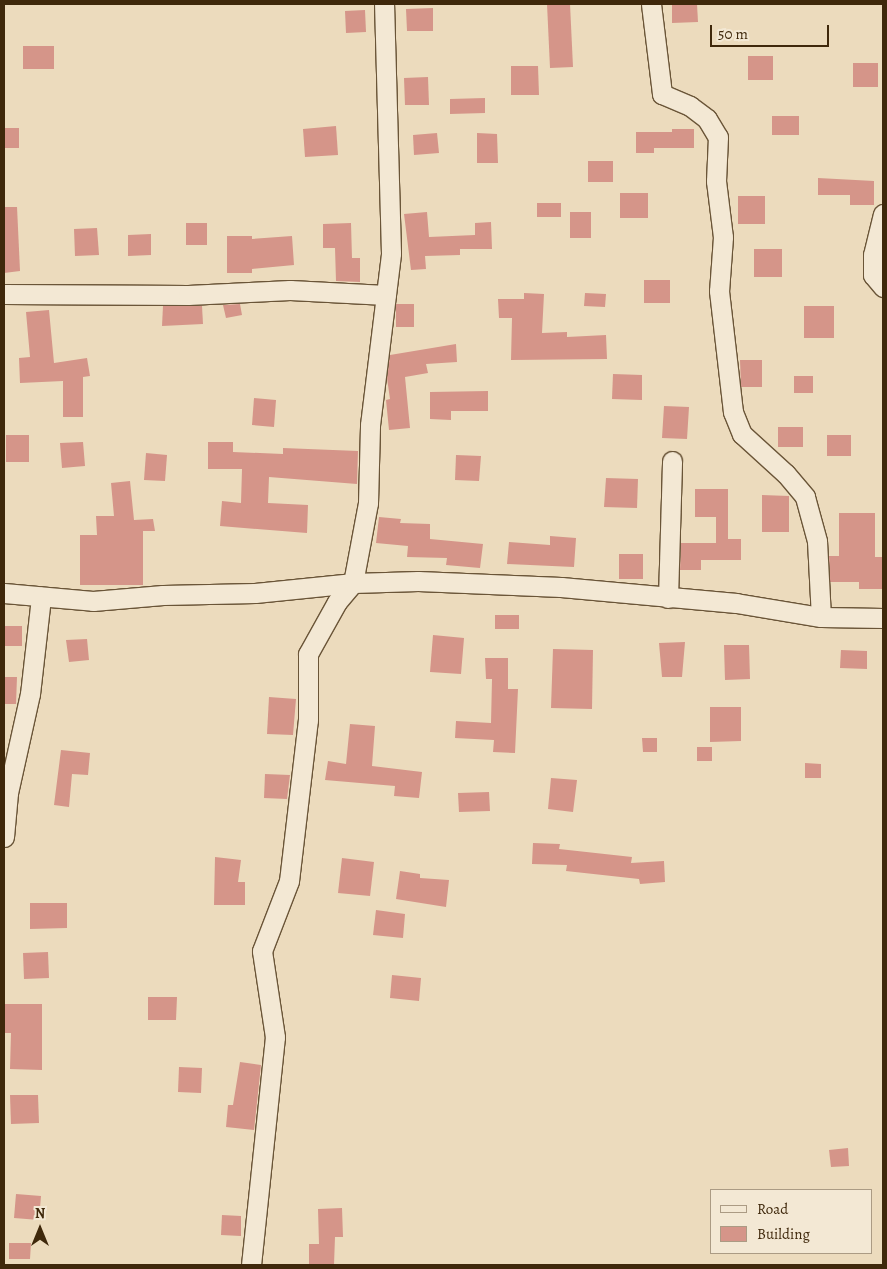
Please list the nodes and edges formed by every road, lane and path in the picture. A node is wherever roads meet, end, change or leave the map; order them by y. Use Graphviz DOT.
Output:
graph roads {
  1 [pos="384,4"];
  2 [pos="651,4"];
  3 [pos="883,214"];
  4 [pos="883,287"];
  5 [pos="4,294"];
  6 [pos="386,295"];
  7 [pos="672,461"];
  8 [pos="352,583"];
  9 [pos="4,593"];
  10 [pos="41,597"];
  11 [pos="668,598"];
  12 [pos="821,617"];
  13 [pos="883,618"];
  14 [pos="4,837"];
  15 [pos="251,1265"];
  1 -- 6 [label="street"];
  2 -- 12 [label="street"];
  3 -- 4 [label="street"];
  5 -- 6 [label="street"];
  6 -- 8 [label="street"];
  7 -- 11 [label="street"];
  8 -- 10 [label="street"];
  8 -- 11 [label="street"];
  8 -- 15 [label="street"];
  9 -- 10 [label="street"];
  10 -- 14 [label="street"];
  11 -- 12 [label="street"];
  12 -- 13 [label="street"];
}
